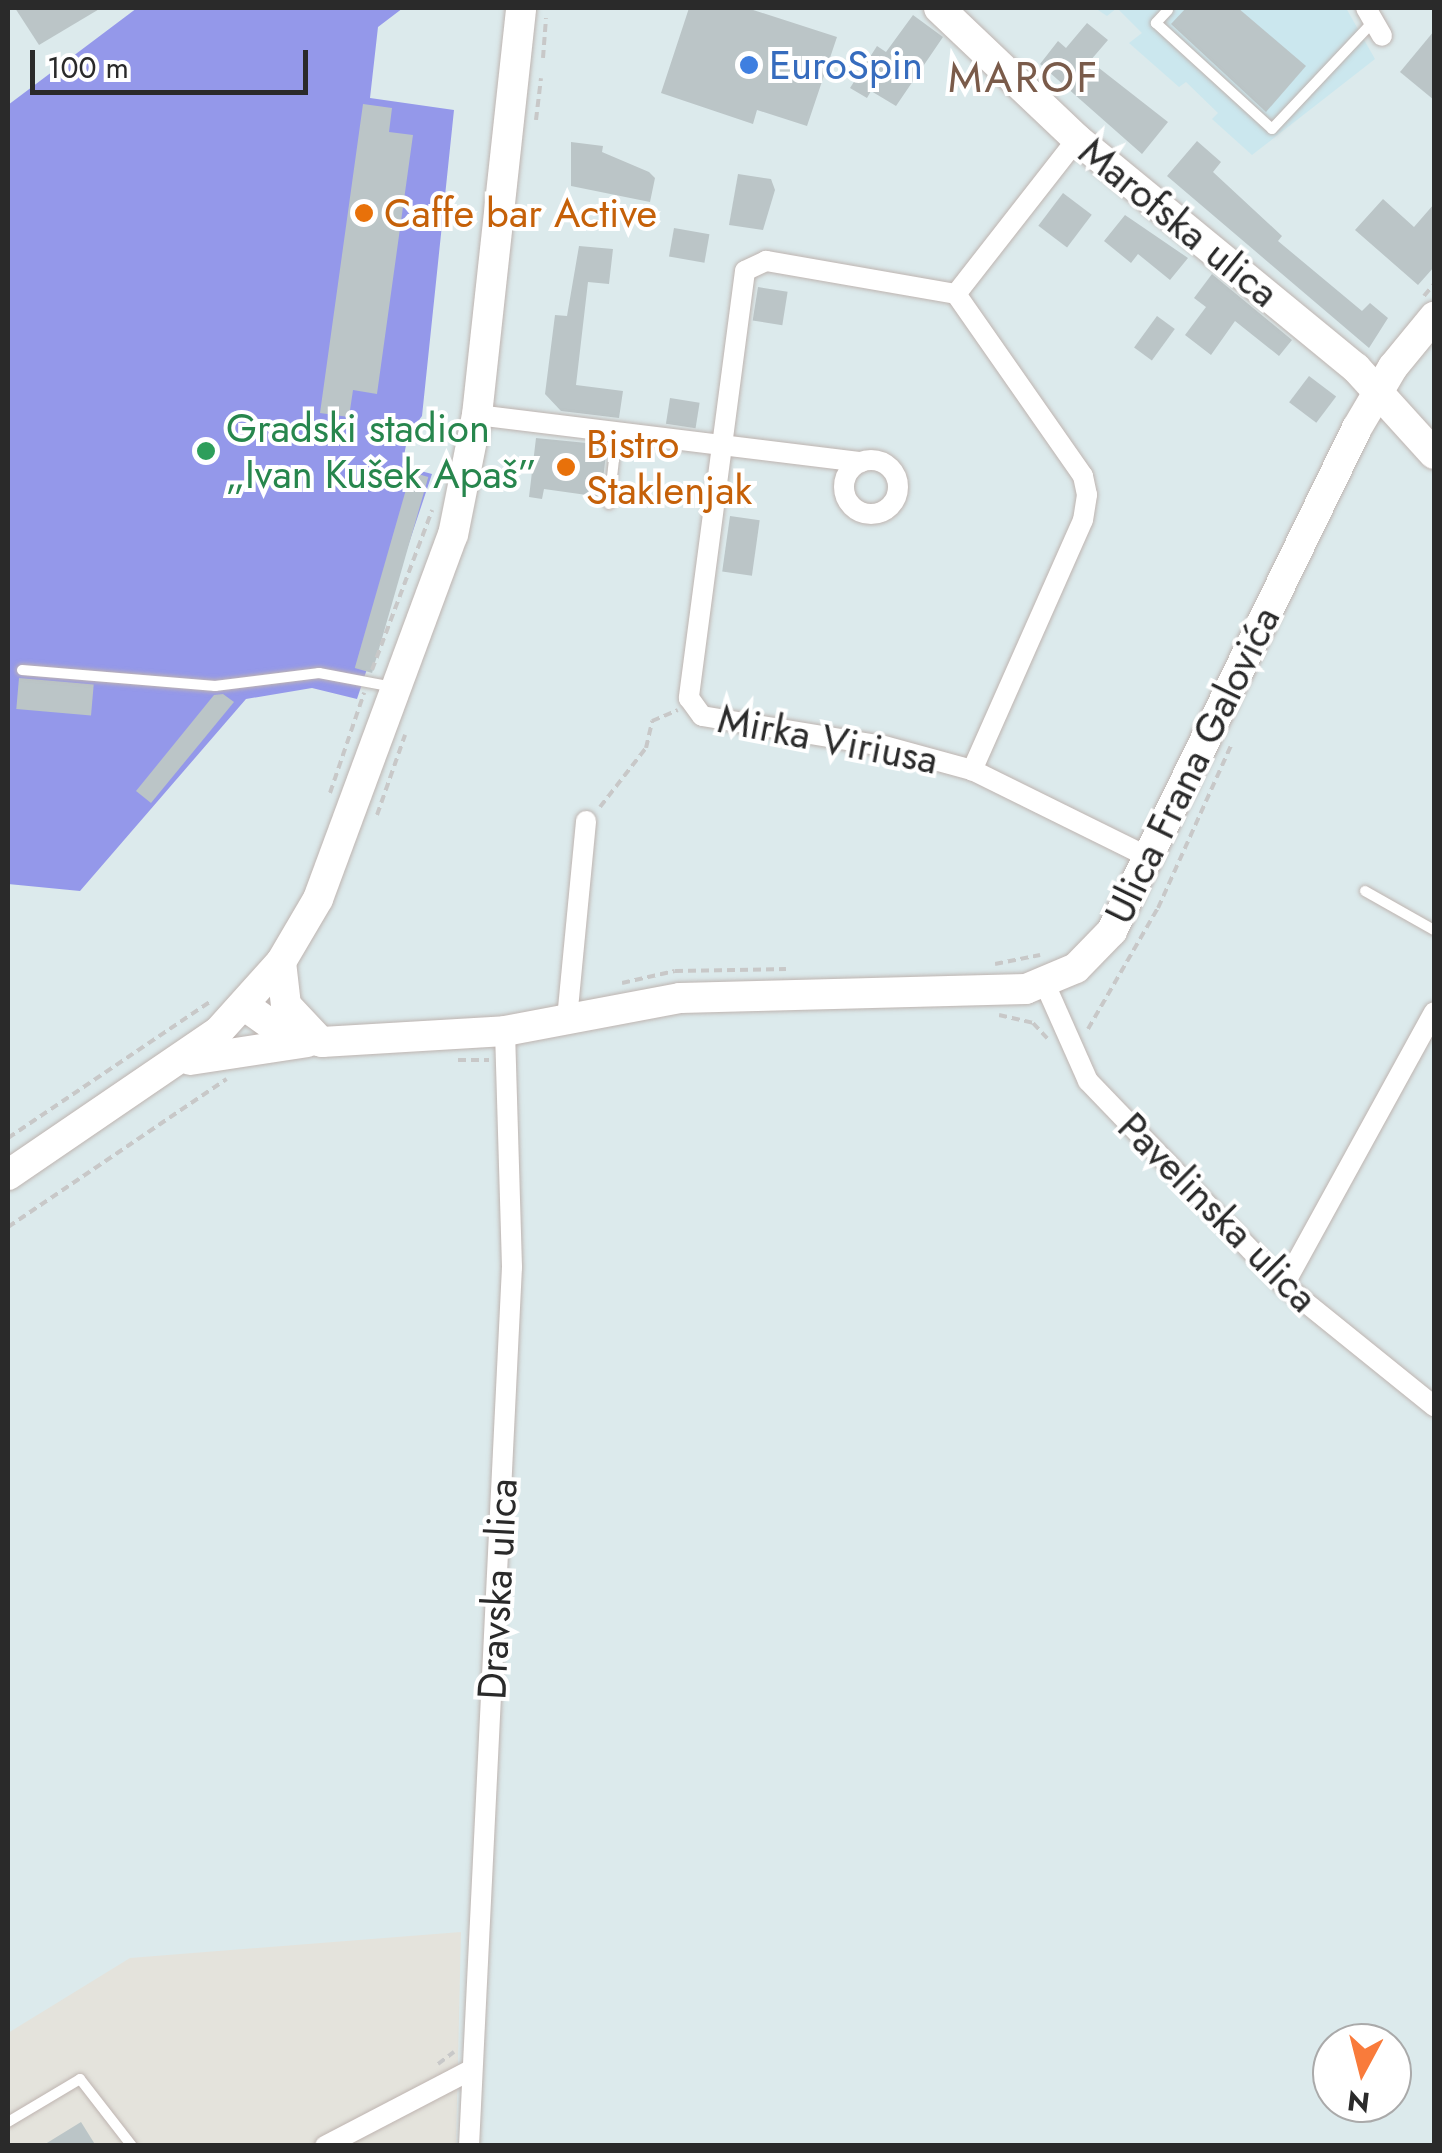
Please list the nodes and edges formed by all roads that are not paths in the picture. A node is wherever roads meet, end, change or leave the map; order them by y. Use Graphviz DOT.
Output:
graph roads {
  1 [pos="521,8"];
  2 [pos="939,8"];
  3 [pos="1168,10"];
  4 [pos="1374,21"];
  5 [pos="1077,139"];
  6 [pos="956,294"];
  7 [pos="1434,317"];
  8 [pos="1378,392"];
  9 [pos="476,415"];
  10 [pos="618,433"];
  11 [pos="721,446"];
  12 [pos="1434,454"];
  13 [pos="861,462"];
  14 [pos="609,504"];
  15 [pos="22,670"];
  16 [pos="398,688"];
  17 [pos="972,770"];
  18 [pos="586,821"];
  19 [pos="1148,857"];
  20 [pos="1365,891"];
  21 [pos="1434,930"];
  22 [pos="281,962"];
  23 [pos="1045,984"];
  24 [pos="233,1000"];
  25 [pos="1434,1012"];
  26 [pos="567,1019"];
  27 [pos="317,1042"];
  28 [pos="500,1045"];
  29 [pos="182,1062"];
  30 [pos="8,1175"];
  31 [pos="1284,1284"];
  32 [pos="1434,1406"];
  33 [pos="471,2070"];
  34 [pos="8,2122"];
  35 [pos="132,2146"];
  36 [pos="324,2146"];
  37 [pos="469,2146"];
  1 -- 9 [label="main road"];
  2 -- 5 [label="main road, Marofska ulica"];
  3 -- 4 [label="lane"];
  5 -- 6 [label="street"];
  5 -- 8 [label="main road, Marofska ulica"];
  6 -- 11 [label="street, Mirka Viriusa"];
  6 -- 17 [label="street"];
  7 -- 8 [label="main road, Ulica Frana Galovića"];
  8 -- 12 [label="main road, Marofska ulica"];
  8 -- 19 [label="main road, Ulica Frana Galovića"];
  9 -- 10 [label="street"];
  9 -- 16 [label="main road"];
  10 -- 11 [label="street"];
  10 -- 14 [label="lane"];
  11 -- 13 [label="street"];
  11 -- 17 [label="street, Mirka Viriusa"];
  15 -- 16 [label="lane"];
  16 -- 22 [label="main road"];
  17 -- 19 [label="street, Mirka Viriusa"];
  18 -- 26 [label="street"];
  19 -- 23 [label="main road, Ulica Frana Galovića"];
  20 -- 21 [label="lane"];
  22 -- 24 [label="main road"];
  22 -- 27 [label="main road"];
  23 -- 26 [label="main road, Ulica Frana Galovića"];
  23 -- 31 [label="street, Pavelinska ulica"];
  24 -- 27 [label="main road, Ulica Frana Galovića"];
  24 -- 29 [label="main road"];
  25 -- 31 [label="street"];
  26 -- 28 [label="main road, Ulica Frana Galovića"];
  27 -- 28 [label="main road, Ulica Frana Galovića"];
  27 -- 29 [label="main road"];
  28 -- 33 [label="street, Dravska ulica"];
  29 -- 30 [label="main road"];
  31 -- 32 [label="street, Pavelinska ulica"];
  33 -- 36 [label="street"];
  33 -- 37 [label="street, Dravska ulica"];
  34 -- 35 [label="lane"];
}
